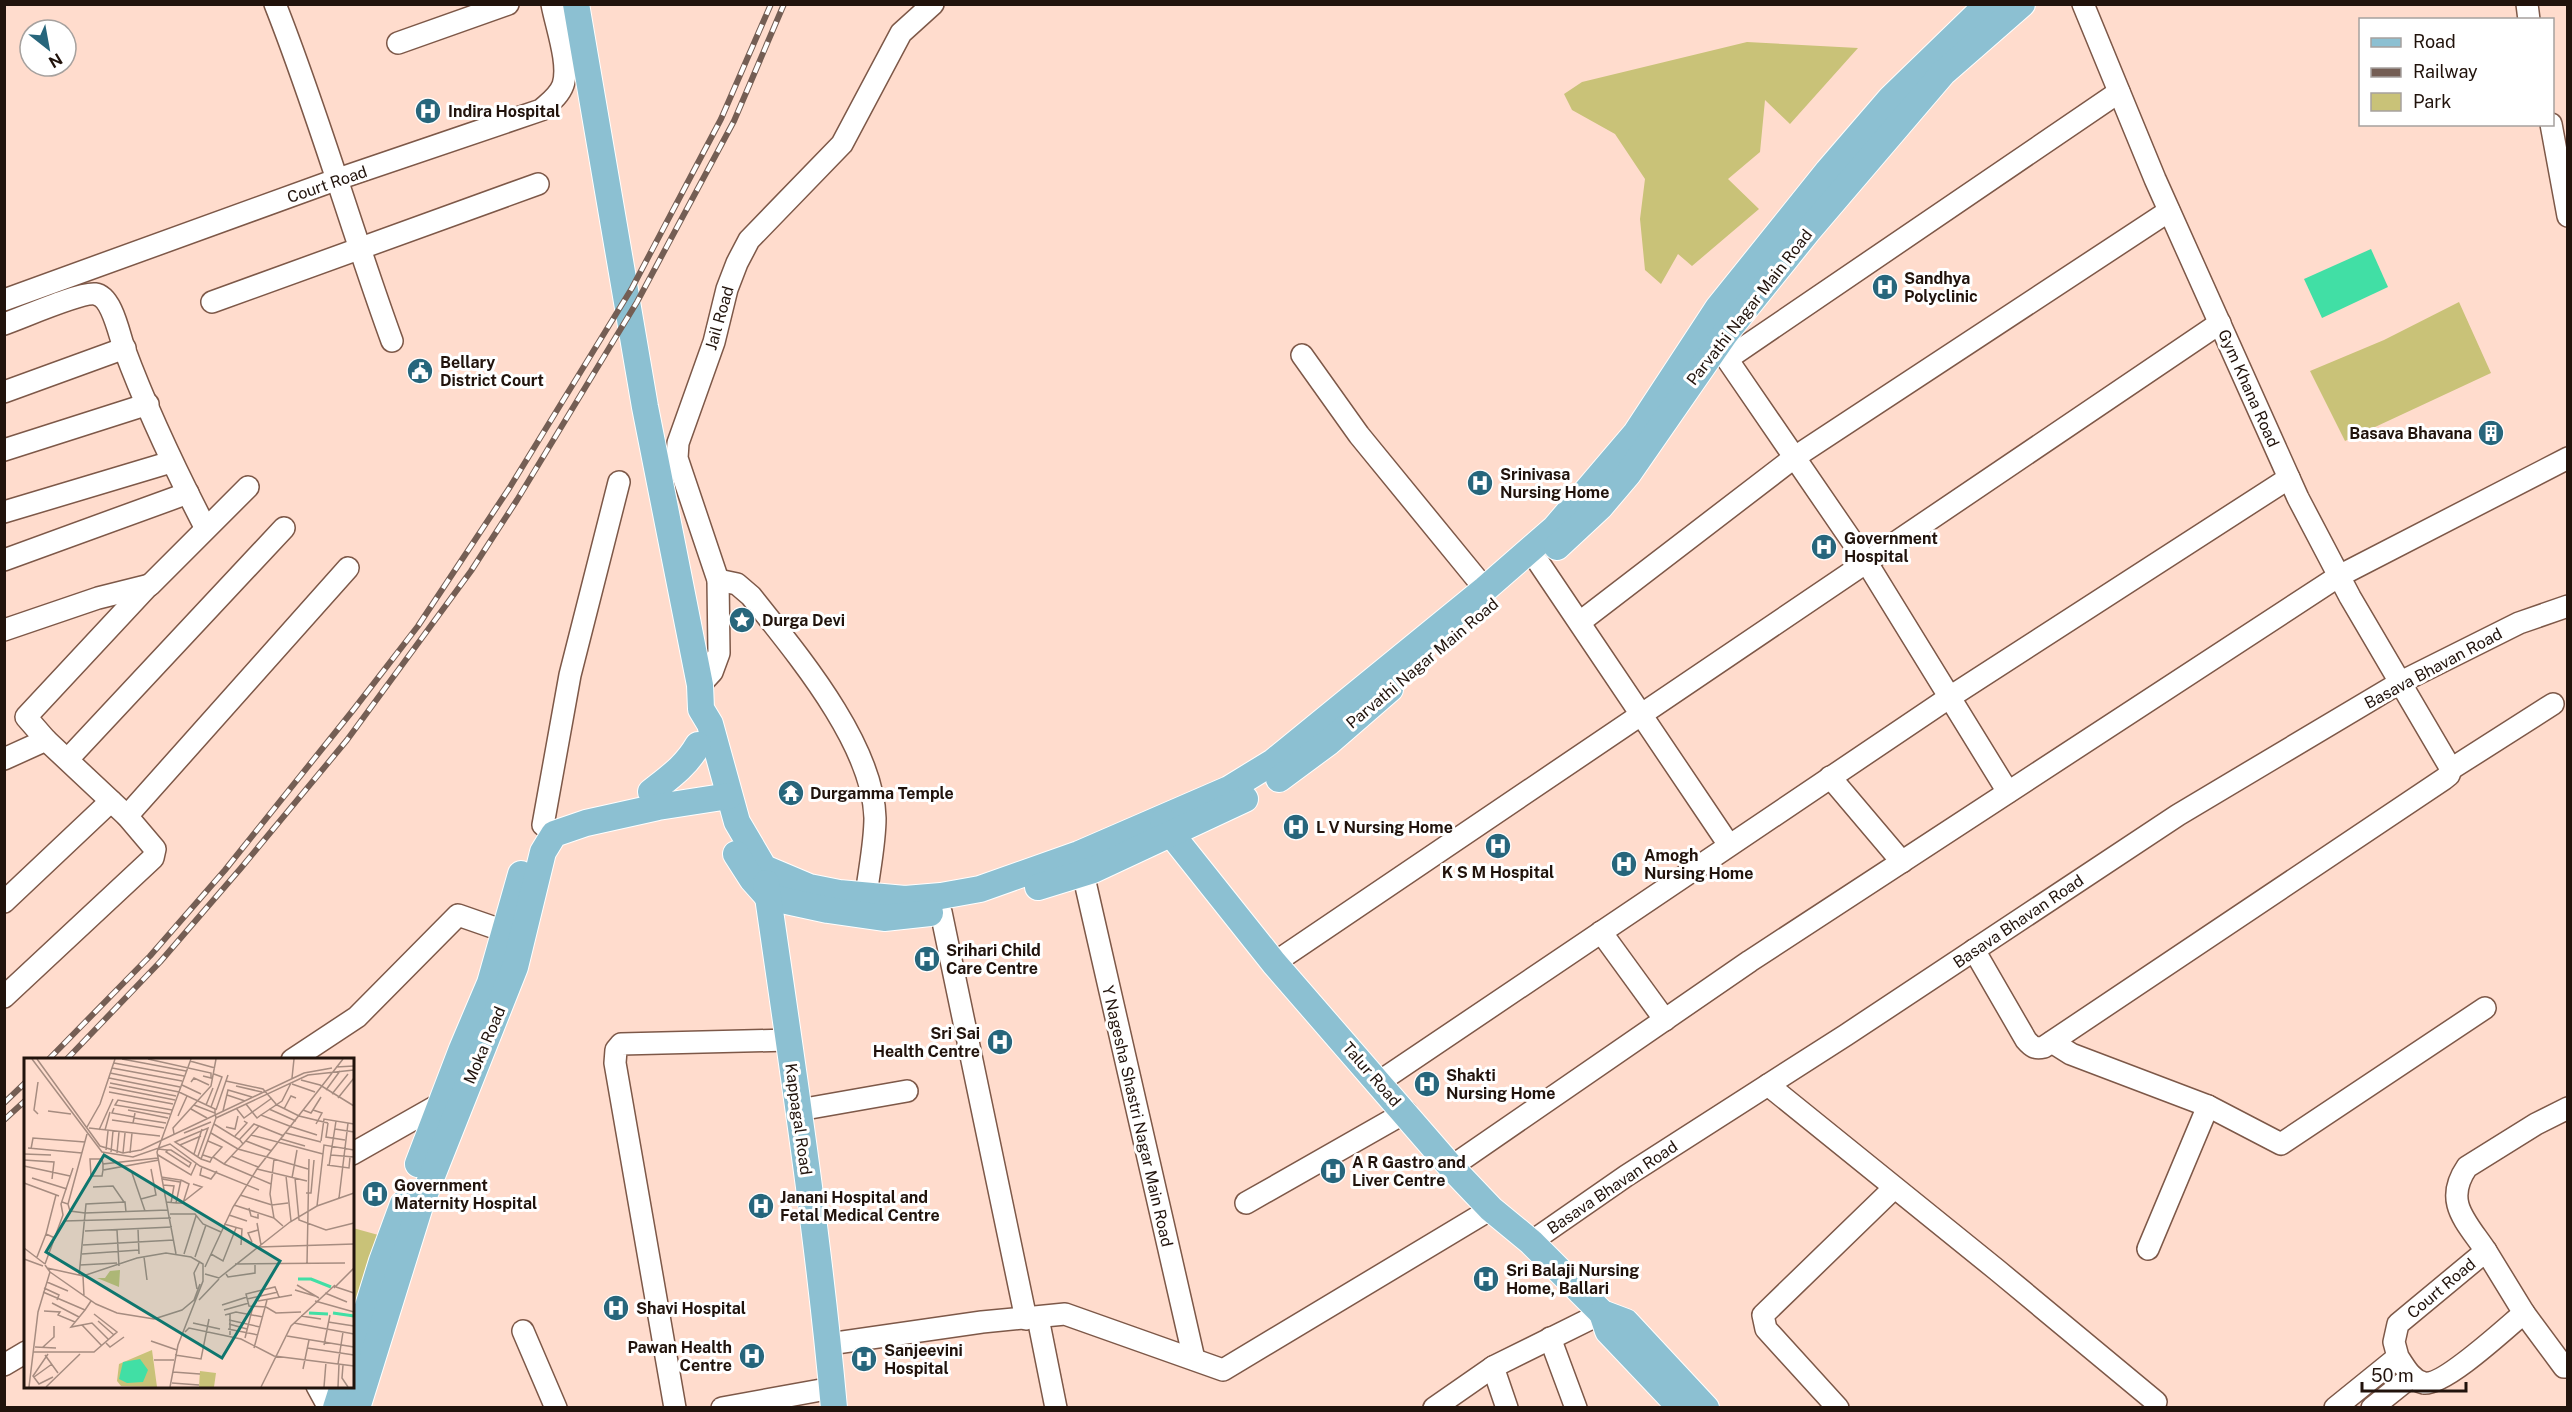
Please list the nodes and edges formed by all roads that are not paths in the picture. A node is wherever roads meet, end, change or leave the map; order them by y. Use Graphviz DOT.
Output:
graph roads {
  1 [pos="275,4"];
  2 [pos="508,4"];
  3 [pos="552,4"];
  4 [pos="576,4"];
  5 [pos="933,4"];
  6 [pos="1988,4"];
  7 [pos="2022,4"];
  8 [pos="2083,4"];
  9 [pos="398,43"];
  10 [pos="2119,92"];
  11 [pos="2551,126"];
  12 [pos="338,179"];
  13 [pos="538,184"];
  14 [pos="2169,211"];
  15 [pos="2568,216"];
  16 [pos="359,249"];
  17 [pos="4,300"];
  18 [pos="212,302"];
  19 [pos="2220,323"];
  20 [pos="4,324"];
  21 [pos="392,341"];
  22 [pos="1716,345"];
  23 [pos="124,348"];
  24 [pos="1302,355"];
  25 [pos="4,392"];
  26 [pos="148,404"];
  27 [pos="4,450"];
  28 [pos="1795,457"];
  29 [pos="2568,458"];
  30 [pos="171,462"];
  31 [pos="2289,478"];
  32 [pos="618,482"];
  33 [pos="248,487"];
  34 [pos="188,493"];
  35 [pos="4,512"];
  36 [pos="205,527"];
  37 [pos="284,528"];
  38 [pos="4,560"];
  39 [pos="1867,562"];
  40 [pos="1539,563"];
  41 [pos="348,568"];
  42 [pos="2339,576"];
  43 [pos="718,580"];
  44 [pos="150,585"];
  45 [pos="1485,589"];
  46 [pos="2568,597"];
  47 [pos="2558,609"];
  48 [pos="1580,622"];
  49 [pos="4,630"];
  50 [pos="2401,682"];
  51 [pos="700,697"];
  52 [pos="1950,698"];
  53 [pos="2553,704"];
  54 [pos="1641,714"];
  55 [pos="46,740"];
  56 [pos="698,745"];
  57 [pos="4,759"];
  58 [pos="68,759"];
  59 [pos="2447,763"];
  60 [pos="1830,777"];
  61 [pos="718,791"];
  62 [pos="651,792"];
  63 [pos="2008,792"];
  64 [pos="111,801"];
  65 [pos="127,816"];
  66 [pos="543,825"];
  67 [pos="1166,826"];
  68 [pos="1729,845"];
  69 [pos="1902,862"];
  70 [pos="764,868"];
  71 [pos="1083,873"];
  72 [pos="866,896"];
  73 [pos="768,897"];
  74 [pos="4,902"];
  75 [pos="941,912"];
  76 [pos="504,931"];
  77 [pos="1601,932"];
  78 [pos="1974,950"];
  79 [pos="1274,963"];
  80 [pos="4,997"];
  81 [pos="2485,1008"];
  82 [pos="1665,1020"];
  83 [pos="789,1040"];
  84 [pos="2052,1042"];
  85 [pos="294,1058"];
  86 [pos="1379,1082"];
  87 [pos="1768,1085"];
  88 [pos="465,1090"];
  89 [pos="907,1091"];
  90 [pos="440,1104"];
  91 [pos="2208,1106"];
  92 [pos="2568,1108"];
  93 [pos="799,1110"];
  94 [pos="1406,1112"];
  95 [pos="354,1153"];
  96 [pos="1451,1167"];
  97 [pos="1894,1188"];
  98 [pos="1246,1203"];
  99 [pos="1491,1209"];
  100 [pos="1531,1242"];
  101 [pos="2148,1249"];
  102 [pos="2486,1251"];
  103 [pos="1602,1312"];
  104 [pos="2524,1313"];
  105 [pos="1032,1318"];
  106 [pos="523,1331"];
  107 [pos="1550,1338"];
  108 [pos="828,1344"];
  109 [pos="354,1352"];
  110 [pos="24,1353"];
  111 [pos="2398,1357"];
  112 [pos="1194,1359"];
  113 [pos="4,1365"];
  114 [pos="1493,1367"];
  115 [pos="2568,1367"];
  116 [pos="2412,1376"];
  117 [pos="318,1388"];
  118 [pos="342,1388"];
  119 [pos="833,1398"];
  120 [pos="2156,1402"];
  121 [pos="329,1407"];
  122 [pos="336,1407"];
  123 [pos="357,1407"];
  124 [pos="556,1407"];
  125 [pos="675,1407"];
  126 [pos="722,1407"];
  127 [pos="1056,1407"];
  128 [pos="1434,1407"];
  129 [pos="1507,1407"];
  130 [pos="1576,1407"];
  131 [pos="1681,1407"];
  132 [pos="1706,1407"];
  133 [pos="1838,1407"];
  134 [pos="2335,1407"];
  135 [pos="2372,1407"];
  1 -- 12 [label="street"];
  2 -- 9 [label="street"];
  3 -- 12 [label="street, Court Road"];
  4 -- 51 [label="main road"];
  5 -- 43 [label="street, Jail Road"];
  6 -- 22 [label="main road, Parvathi Nagar Main Road"];
  7 -- 22 [label="main road, Parvathi Nagar Main Road"];
  8 -- 10 [label="street, Gym Khana Road"];
  10 -- 14 [label="street, Gym Khana Road"];
  10 -- 22 [label="street"];
  11 -- 15 [label="street"];
  12 -- 16 [label="street"];
  12 -- 17 [label="street, Court Road"];
  13 -- 16 [label="street"];
  14 -- 19 [label="street, Gym Khana Road"];
  14 -- 28 [label="street"];
  16 -- 18 [label="street"];
  16 -- 21 [label="street"];
  19 -- 31 [label="street, Gym Khana Road"];
  19 -- 39 [label="street"];
  20 -- 23 [label="street"];
  22 -- 28 [label="street"];
  22 -- 40 [label="main road, Parvathi Nagar Main Road"];
  22 -- 45 [label="main road, Parvathi Nagar Main Road"];
  23 -- 25 [label="street"];
  23 -- 26 [label="street"];
  24 -- 45 [label="street"];
  26 -- 27 [label="street"];
  26 -- 30 [label="street"];
  28 -- 39 [label="street"];
  28 -- 48 [label="street"];
  29 -- 42 [label="street"];
  30 -- 34 [label="street"];
  30 -- 35 [label="street"];
  31 -- 42 [label="street, Gym Khana Road"];
  31 -- 52 [label="street"];
  32 -- 66 [label="street"];
  33 -- 36 [label="street"];
  34 -- 36 [label="street"];
  34 -- 38 [label="street"];
  36 -- 44 [label="street"];
  37 -- 58 [label="street"];
  39 -- 52 [label="street"];
  39 -- 54 [label="street"];
  40 -- 48 [label="street"];
  40 -- 67 [label="main road, Parvathi Nagar Main Road"];
  41 -- 65 [label="street"];
  42 -- 50 [label="street, Gym Khana Road"];
  42 -- 63 [label="street"];
  43 -- 51 [label="street, Jail Road"];
  43 -- 72 [label="street"];
  44 -- 49 [label="street"];
  44 -- 55 [label="street"];
  45 -- 67 [label="main road, Parvathi Nagar Main Road"];
  46 -- 47 [label="street, Basava Bhavan Road"];
  47 -- 50 [label="street, Basava Bhavan Road"];
  48 -- 54 [label="street"];
  50 -- 59 [label="street, Gym Khana Road"];
  50 -- 78 [label="street, Basava Bhavan Road"];
  51 -- 56 [label="main road"];
  51 -- 61 [label="main road"];
  52 -- 60 [label="street"];
  52 -- 63 [label="street"];
  53 -- 59 [label="street"];
  54 -- 68 [label="street"];
  54 -- 79 [label="street"];
  55 -- 57 [label="street"];
  55 -- 58 [label="street"];
  56 -- 61 [label="main road"];
  56 -- 62 [label="main road"];
  58 -- 64 [label="street"];
  59 -- 84 [label="street"];
  60 -- 68 [label="street"];
  60 -- 69 [label="street"];
  61 -- 62 [label="main road"];
  61 -- 70 [label="main road"];
  61 -- 73 [label="main road"];
  61 -- 88 [label="main road, Moka Road"];
  62 -- 66 [label="main road"];
  63 -- 69 [label="street"];
  64 -- 65 [label="street"];
  64 -- 74 [label="street"];
  65 -- 80 [label="street"];
  66 -- 76 [label="main road, Moka Road"];
  67 -- 71 [label="main road, Parvathi Nagar Main Road"];
  67 -- 72 [label="main road"];
  67 -- 79 [label="main road, Talur Road"];
  68 -- 77 [label="street"];
  69 -- 82 [label="street"];
  70 -- 72 [label="main road"];
  70 -- 73 [label="main road, Kappagal Road"];
  71 -- 75 [label="main road, Parvathi Nagar Main Road"];
  71 -- 112 [label="street, Y Nagesha Shastri Nagar Main Road"];
  73 -- 75 [label="main road, Parvathi Nagar Main Road"];
  73 -- 83 [label="main road, Kappagal Road"];
  75 -- 105 [label="street"];
  76 -- 85 [label="street"];
  76 -- 90 [label="main road, Moka Road"];
  77 -- 82 [label="street"];
  77 -- 86 [label="street"];
  78 -- 84 [label="street"];
  78 -- 87 [label="street, Basava Bhavan Road"];
  79 -- 86 [label="main road, Talur Road"];
  81 -- 91 [label="street"];
  82 -- 96 [label="street"];
  83 -- 93 [label="main road, Kappagal Road"];
  83 -- 125 [label="street"];
  84 -- 91 [label="street"];
  86 -- 94 [label="main road, Talur Road"];
  87 -- 97 [label="street"];
  87 -- 100 [label="street, Basava Bhavan Road"];
  88 -- 90 [label="street"];
  88 -- 123 [label="main road, Moka Road"];
  89 -- 93 [label="street"];
  90 -- 95 [label="street"];
  90 -- 109 [label="main road, Moka Road"];
  91 -- 101 [label="street"];
  92 -- 102 [label="street"];
  93 -- 108 [label="main road, Kappagal Road"];
  94 -- 96 [label="main road, Talur Road"];
  94 -- 98 [label="street"];
  96 -- 99 [label="main road, Talur Road"];
  97 -- 120 [label="street"];
  97 -- 133 [label="street"];
  99 -- 100 [label="main road, Talur Road"];
  99 -- 112 [label="street"];
  100 -- 103 [label="main road, Talur Road"];
  102 -- 104 [label="street, Court Road"];
  102 -- 111 [label="street, Court Road"];
  103 -- 107 [label="street"];
  103 -- 131 [label="main road, Talur Road"];
  103 -- 132 [label="main road, Talur Road"];
  104 -- 115 [label="street, Court Road"];
  104 -- 116 [label="street"];
  105 -- 108 [label="street"];
  105 -- 112 [label="street"];
  105 -- 127 [label="street"];
  106 -- 124 [label="street"];
  107 -- 114 [label="street"];
  107 -- 130 [label="street"];
  108 -- 119 [label="main road, Kappagal Road"];
  110 -- 113 [label="street"];
  111 -- 116 [label="street"];
  111 -- 134 [label="street"];
  114 -- 128 [label="street"];
  114 -- 129 [label="street"];
  116 -- 135 [label="street"];
  117 -- 121 [label="street"];
  118 -- 122 [label="main road"];
  119 -- 126 [label="street"];
}
